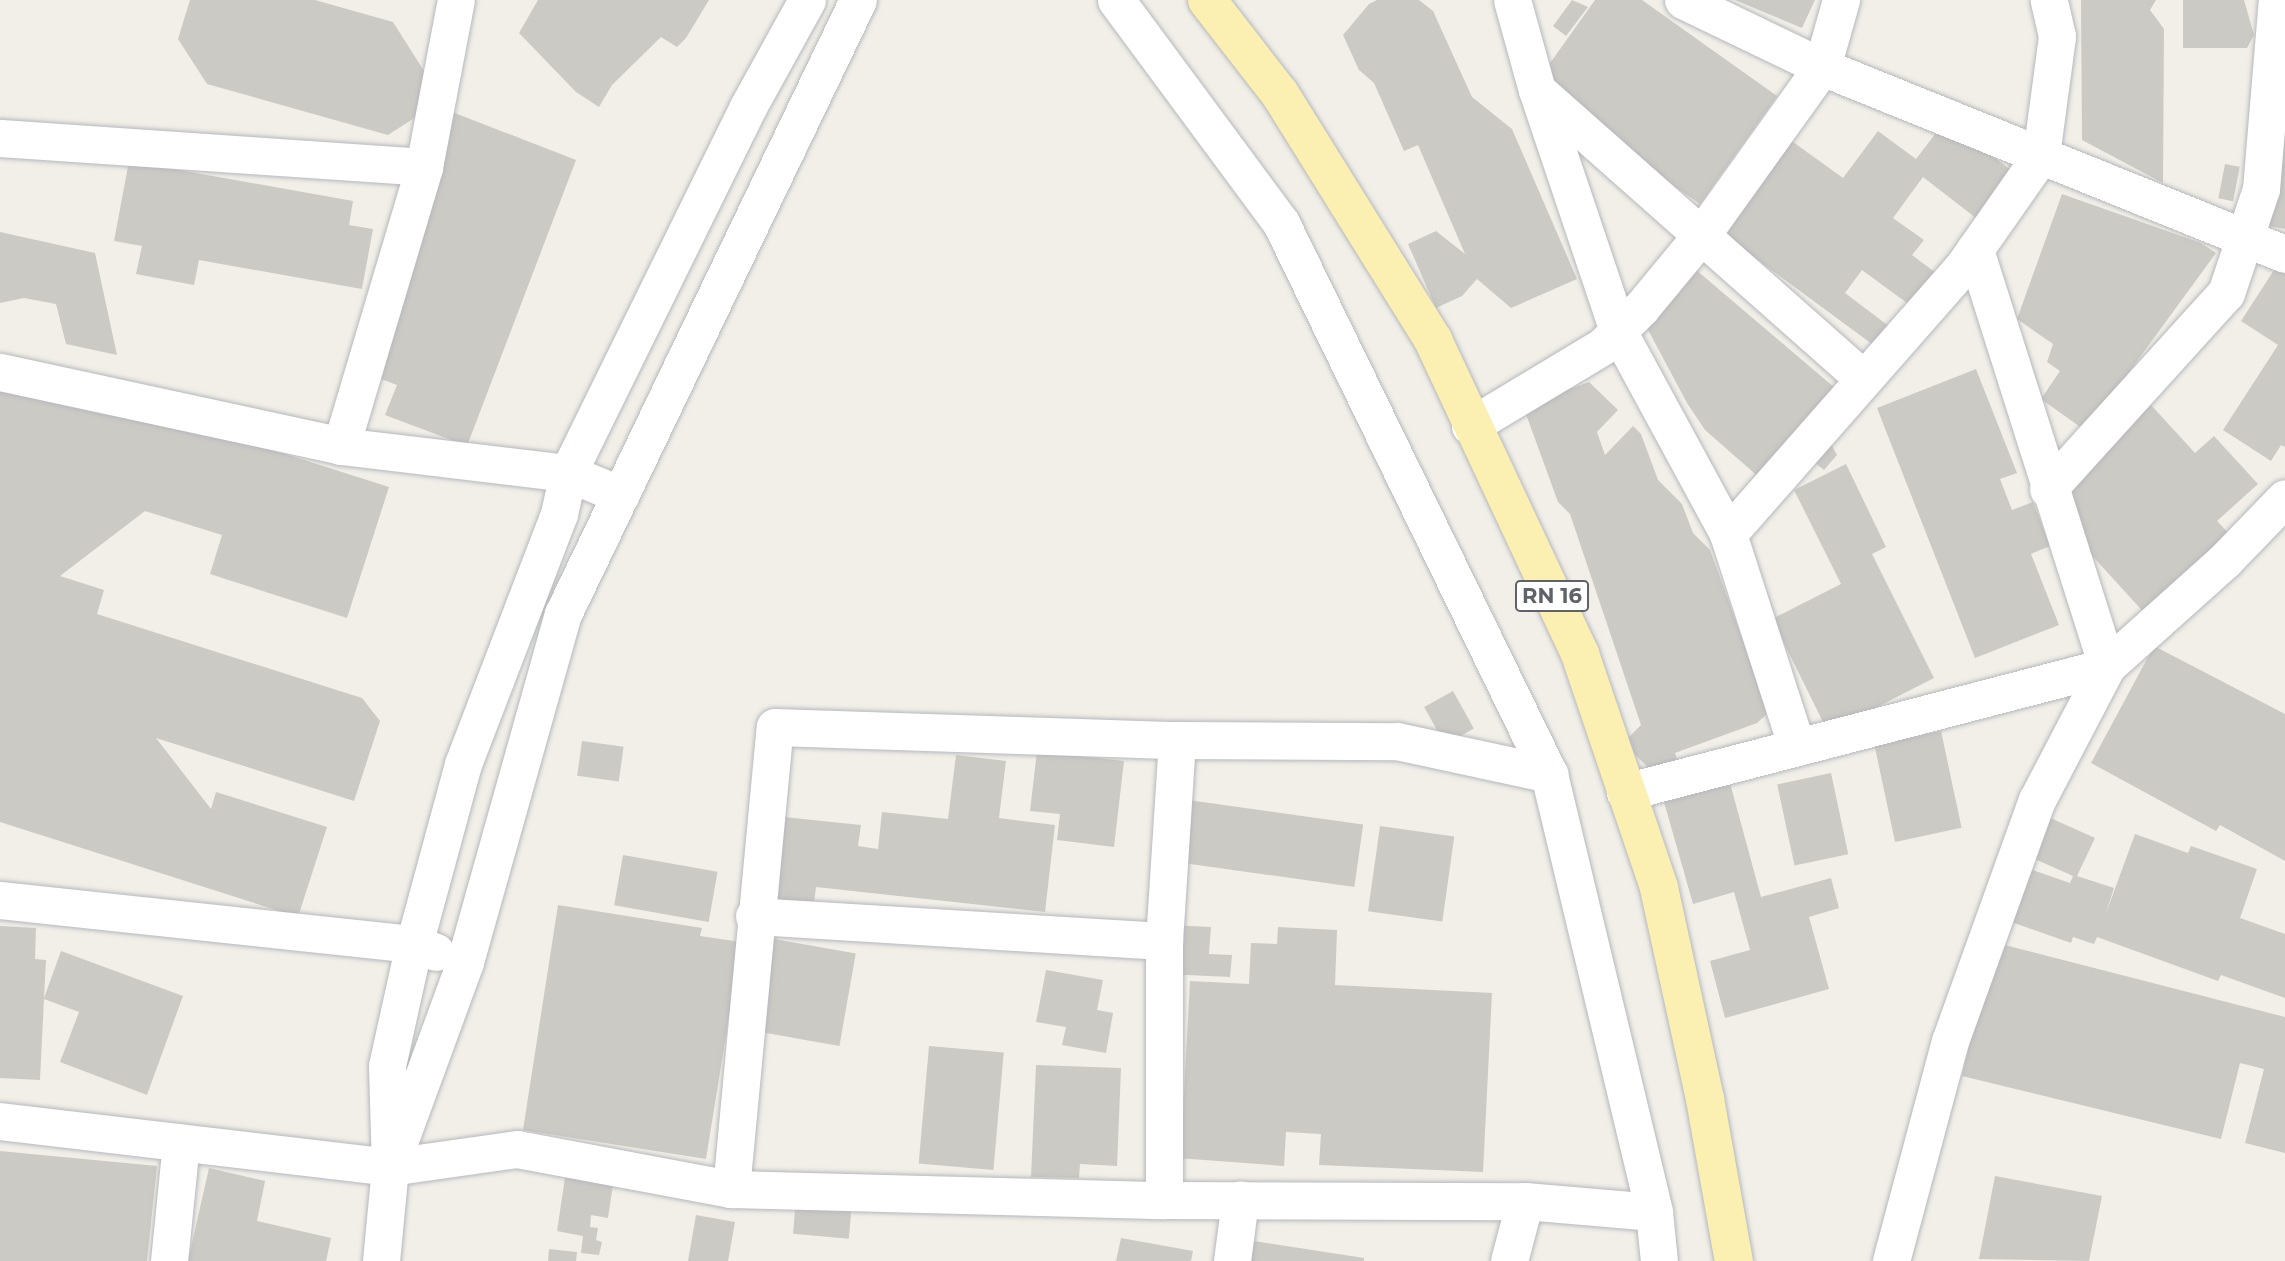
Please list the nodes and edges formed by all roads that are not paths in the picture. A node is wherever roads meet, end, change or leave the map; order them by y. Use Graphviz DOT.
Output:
graph roads {
  1 [pos="456,0"];
  2 [pos="807,0"];
  3 [pos="858,0"];
  4 [pos="1116,0"];
  5 [pos="1207,0"];
  6 [pos="1512,0"];
  7 [pos="1683,0"];
  8 [pos="1841,0"];
  9 [pos="2049,0"];
  10 [pos="2277,0"];
  11 [pos="1822,67"];
  12 [pos="1537,90"];
  13 [pos="0,138"];
  14 [pos="2041,155"];
  15 [pos="424,167"];
  16 [pos="1703,233"];
  17 [pos="2246,239"];
  18 [pos="1975,249"];
  19 [pos="2285,254"];
  20 [pos="1619,331"];
  21 [pos="0,373"];
  22 [pos="1863,378"];
  23 [pos="1470,426"];
  24 [pos="341,446"];
  25 [pos="568,473"];
  26 [pos="2048,489"];
  27 [pos="621,495"];
  28 [pos="2285,498"];
  29 [pos="1728,534"];
  30 [pos="2107,666"];
  31 [pos="1177,740"];
  32 [pos="1796,744"];
  33 [pos="1549,775"];
  34 [pos="1625,792"];
  35 [pos="0,900"];
  36 [pos="754,916"];
  37 [pos="1164,941"];
  38 [pos="414,944"];
  39 [pos="465,962"];
  40 [pos="0,1121"];
  41 [pos="181,1143"];
  42 [pos="390,1167"];
  43 [pos="731,1189"];
  44 [pos="1164,1200"];
  45 [pos="1240,1200"];
  46 [pos="1525,1201"];
  47 [pos="1654,1212"];
  48 [pos="169,1261"];
  49 [pos="381,1261"];
  50 [pos="1231,1261"];
  51 [pos="1509,1261"];
  52 [pos="1658,1261"];
  53 [pos="1734,1261"];
  54 [pos="1891,1261"];
  1 -- 15 [label="street"];
  2 -- 25 [label="street"];
  3 -- 27 [label="street"];
  4 -- 33 [label="street"];
  5 -- 23 [label="main road, RN 16"];
  6 -- 12 [label="street"];
  7 -- 11 [label="street"];
  8 -- 11 [label="street"];
  9 -- 14 [label="street"];
  10 -- 17 [label="street"];
  11 -- 14 [label="street"];
  11 -- 16 [label="street"];
  12 -- 16 [label="street"];
  12 -- 20 [label="street"];
  13 -- 15 [label="street"];
  14 -- 17 [label="street"];
  14 -- 18 [label="street"];
  15 -- 24 [label="street"];
  16 -- 20 [label="street"];
  16 -- 22 [label="street"];
  17 -- 19 [label="street"];
  17 -- 26 [label="street"];
  18 -- 22 [label="street"];
  18 -- 26 [label="street"];
  20 -- 23 [label="street"];
  20 -- 29 [label="street"];
  21 -- 24 [label="street"];
  22 -- 29 [label="street"];
  23 -- 34 [label="main road, RN 16"];
  24 -- 25 [label="street"];
  25 -- 27 [label="street"];
  25 -- 38 [label="street"];
  26 -- 30 [label="street"];
  27 -- 39 [label="street"];
  28 -- 30 [label="street"];
  29 -- 32 [label="street"];
  30 -- 32 [label="street"];
  30 -- 54 [label="street"];
  31 -- 33 [label="street"];
  31 -- 36 [label="street"];
  31 -- 37 [label="street"];
  32 -- 34 [label="street"];
  33 -- 47 [label="street"];
  34 -- 53 [label="main road, RN 16"];
  35 -- 38 [label="street"];
  36 -- 37 [label="street"];
  36 -- 43 [label="street"];
  37 -- 44 [label="street"];
  38 -- 39 [label="street"];
  38 -- 42 [label="street"];
  39 -- 42 [label="street"];
  40 -- 41 [label="street"];
  41 -- 42 [label="street"];
  41 -- 48 [label="street"];
  42 -- 43 [label="street"];
  42 -- 49 [label="street"];
  43 -- 44 [label="street"];
  44 -- 45 [label="street"];
  45 -- 46 [label="street"];
  45 -- 50 [label="street"];
  46 -- 47 [label="street"];
  46 -- 51 [label="street"];
  47 -- 52 [label="street"];
}
